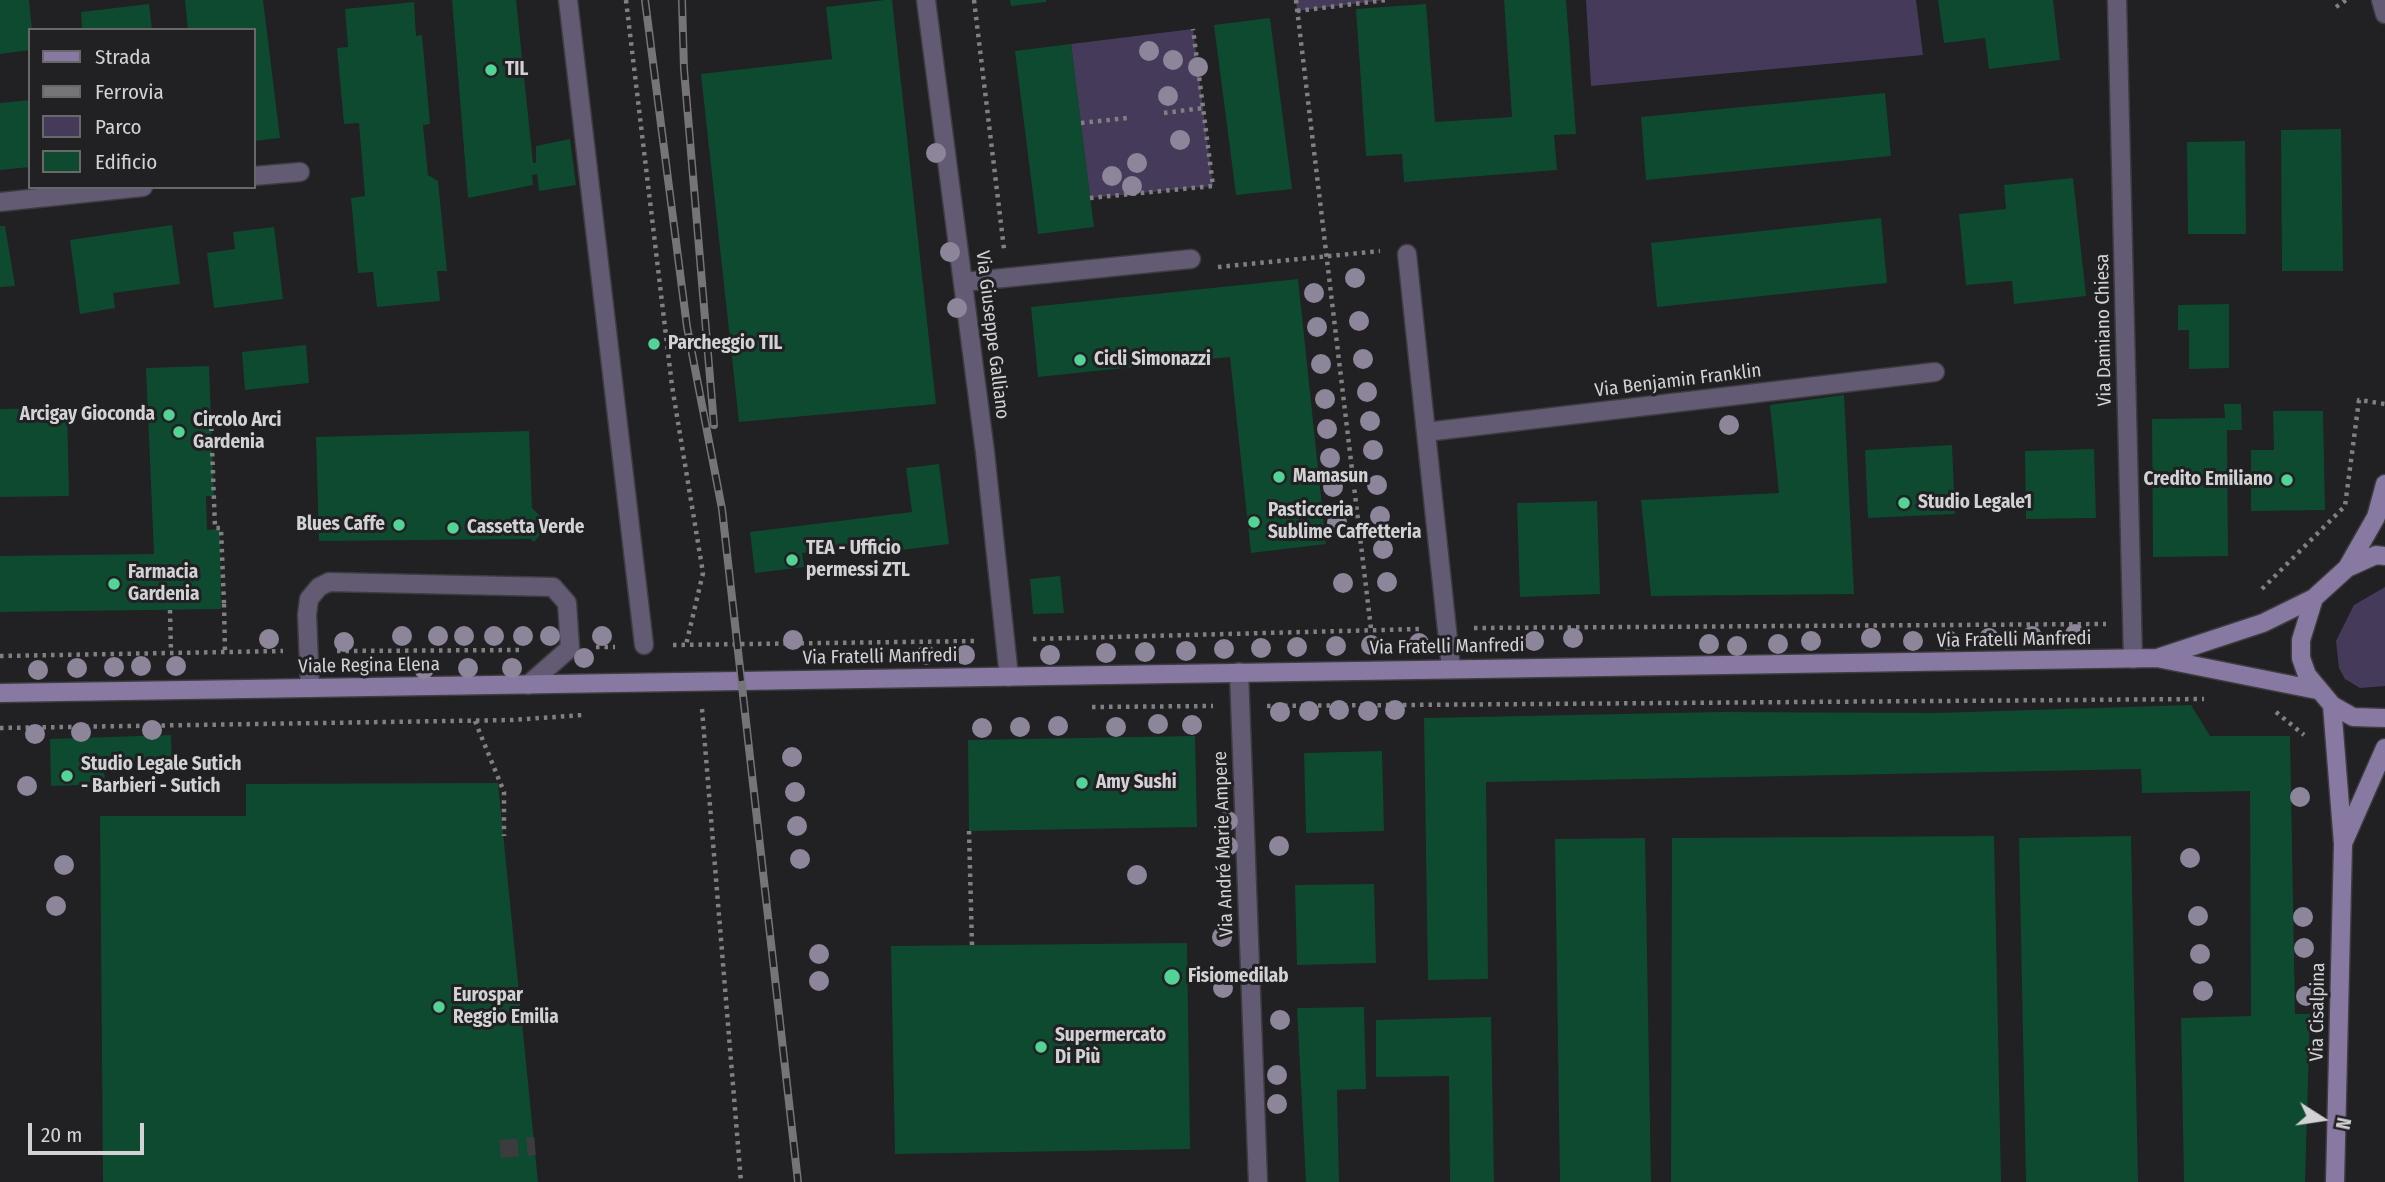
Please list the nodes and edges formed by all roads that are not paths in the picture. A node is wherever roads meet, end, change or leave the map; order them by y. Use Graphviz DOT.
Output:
graph roads {
  1 [pos="568,0"];
  2 [pos="926,0"];
  3 [pos="2117,0"];
  4 [pos="2381,0"];
  5 [pos="2385,14"];
  6 [pos="300,172"];
  7 [pos="256,176"];
  8 [pos="124,189"];
  9 [pos="0,202"];
  10 [pos="1406,254"];
  11 [pos="1191,259"];
  12 [pos="964,282"];
  13 [pos="1936,372"];
  14 [pos="1426,432"];
  15 [pos="2385,484"];
  16 [pos="2385,556"];
  17 [pos="2347,568"];
  18 [pos="2314,598"];
  19 [pos="644,645"];
  20 [pos="2157,658"];
  21 [pos="2133,659"];
  22 [pos="1451,667"];
  23 [pos="1239,672"];
  24 [pos="1009,677"];
  25 [pos="738,680"];
  26 [pos="528,685"];
  27 [pos="310,688"];
  28 [pos="2317,690"];
  29 [pos="0,694"];
  30 [pos="2332,705"];
  31 [pos="2385,718"];
  32 [pos="2385,748"];
  33 [pos="2343,844"];
  34 [pos="1258,1182"];
  35 [pos="2335,1182"];
  1 -- 19 [label="street"];
  2 -- 12 [label="street, Via Giuseppe Galliano"];
  3 -- 21 [label="street, Via Damiano Chiesa"];
  4 -- 5 [label="street"];
  6 -- 7 [label="street"];
  8 -- 9 [label="street"];
  10 -- 14 [label="street"];
  11 -- 12 [label="street"];
  12 -- 24 [label="street, Via Giuseppe Galliano"];
  13 -- 14 [label="street, Via Benjamin Franklin"];
  14 -- 22 [label="street"];
  15 -- 17 [label="main road"];
  16 -- 17 [label="main road, Via Fratelli Manfredi"];
  17 -- 18 [label="main road, Via Fratelli Manfredi"];
  18 -- 20 [label="main road, Via Fratelli Manfredi"];
  18 -- 28 [label="main road, Via Fratelli Manfredi"];
  20 -- 21 [label="main road, Via Fratelli Manfredi"];
  20 -- 28 [label="main road, Via Fratelli Manfredi"];
  21 -- 22 [label="main road, Via Fratelli Manfredi"];
  22 -- 23 [label="main road, Via Fratelli Manfredi"];
  23 -- 24 [label="main road, Via Fratelli Manfredi"];
  23 -- 34 [label="street, Via André Marie Ampere"];
  24 -- 25 [label="main road, Via Fratelli Manfredi"];
  25 -- 26 [label="main road, Viale Regina Elena"];
  26 -- 27 [label="main road, Viale Regina Elena"];
  26 -- 27 [label="street"];
  27 -- 29 [label="main road, Viale Regina Elena"];
  28 -- 30 [label="main road, Via Fratelli Manfredi"];
  30 -- 31 [label="main road, Via Fratelli Manfredi"];
  30 -- 33 [label="main road, Via Cisalpina"];
  32 -- 33 [label="main road, Via Cisalpina"];
  33 -- 35 [label="main road, Via Cisalpina"];
}
